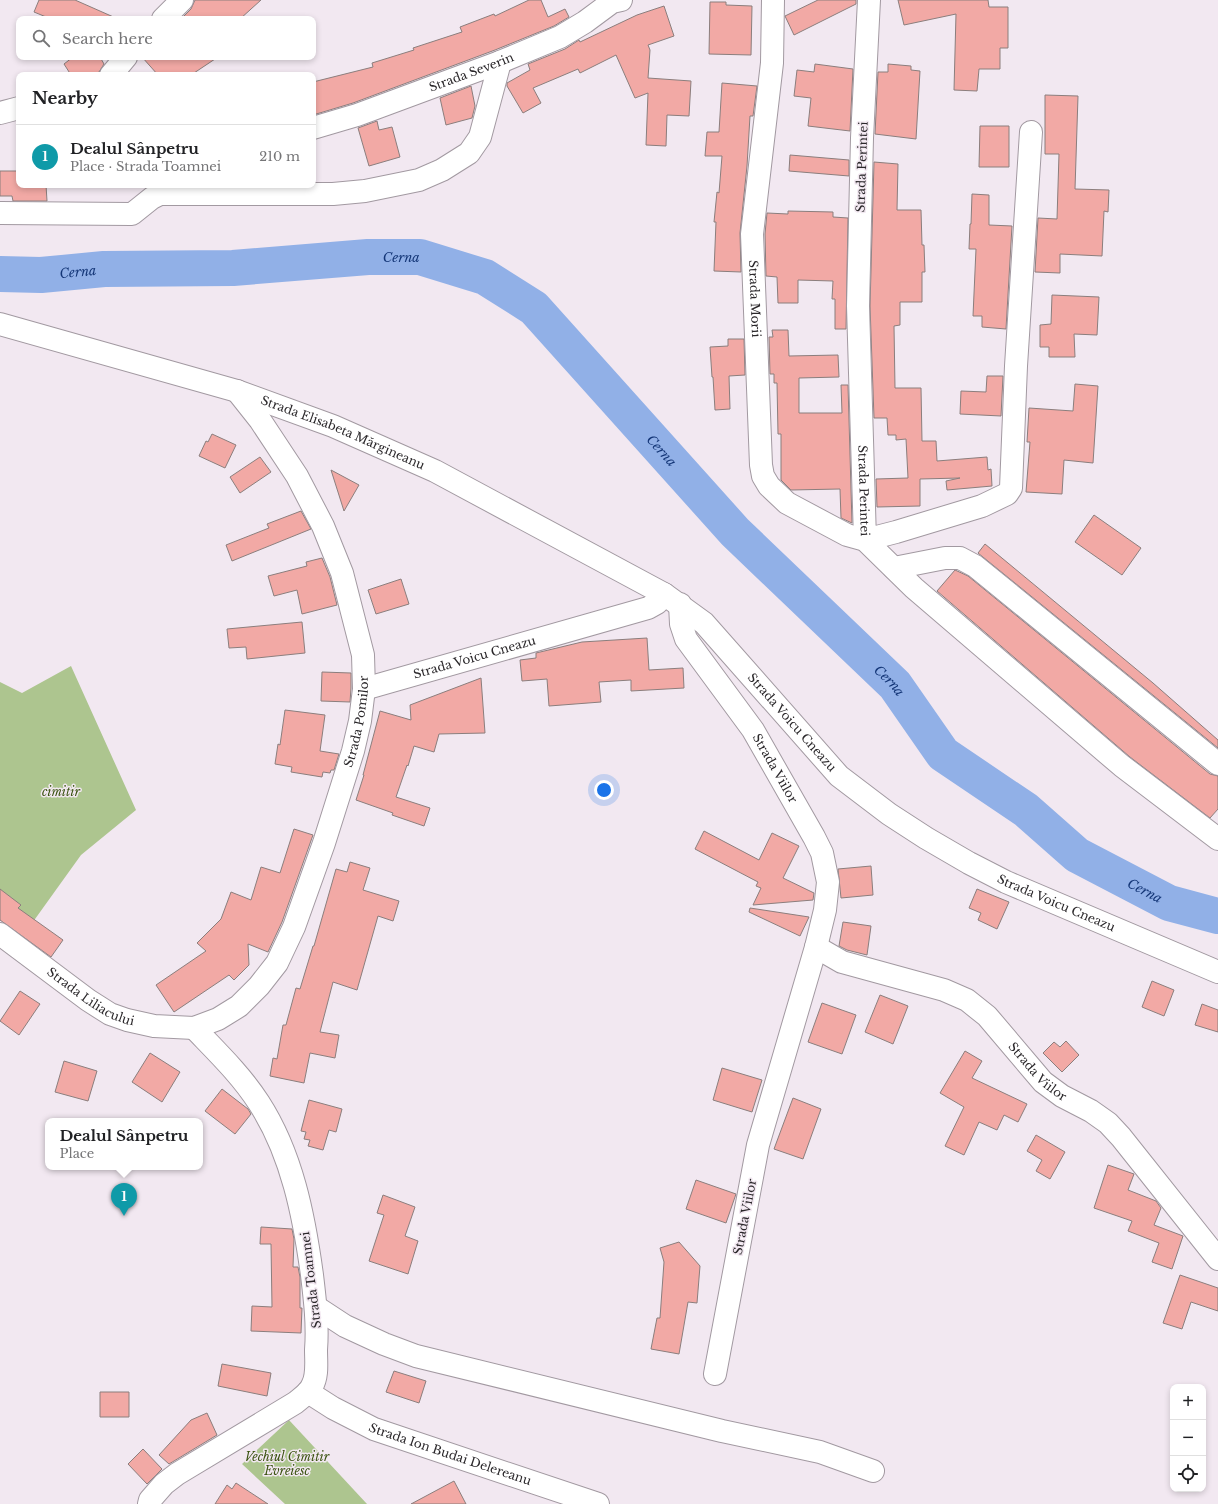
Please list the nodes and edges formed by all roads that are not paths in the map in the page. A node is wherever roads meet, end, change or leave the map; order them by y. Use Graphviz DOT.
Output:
graph roads {
  1 [pos="182,0"];
  2 [pos="773,0"];
  3 [pos="869,0"];
  4 [pos="615,1"];
  5 [pos="166,16"];
  6 [pos="124,60"];
  7 [pos="500,62"];
  8 [pos="114,72"];
  9 [pos="16,109"];
  10 [pos="0,113"];
  11 [pos="316,127"];
  12 [pos="1031,132"];
  13 [pos="0,213"];
  14 [pos="0,324"];
  15 [pos="237,391"];
  16 [pos="865,540"];
  17 [pos="894,568"];
  18 [pos="672,599"];
  19 [pos="364,689"];
  20 [pos="1218,764"];
  21 [pos="1218,839"];
  22 [pos="0,934"];
  23 [pos="816,947"];
  24 [pos="1218,972"];
  25 [pos="194,1028"];
  26 [pos="1218,1259"];
  27 [pos="316,1307"];
  28 [pos="715,1374"];
  29 [pos="308,1392"];
  30 [pos="873,1471"];
  31 [pos="149,1504"];
  32 [pos="598,1504"];
  1 -- 5 [label="street"];
  2 -- 16 [label="street, Strada Morii"];
  3 -- 16 [label="street, Strada Perintei"];
  4 -- 7 [label="street, Strada Severin"];
  6 -- 8 [label="street"];
  7 -- 11 [label="street, Strada Severin"];
  7 -- 13 [label="street"];
  9 -- 10 [label="street"];
  12 -- 16 [label="street, Strada Perintei"];
  14 -- 15 [label="street, Strada Elisabeta Mărgineanu"];
  15 -- 18 [label="street, Strada Elisabeta Mărgineanu"];
  15 -- 19 [label="street, Strada Pomilor"];
  16 -- 17 [label="street"];
  17 -- 20 [label="street"];
  17 -- 21 [label="street"];
  18 -- 19 [label="street, Strada Voicu Cneazu"];
  18 -- 23 [label="street, Strada Viilor"];
  18 -- 24 [label="street, Strada Voicu Cneazu"];
  19 -- 25 [label="street, Strada Pomilor"];
  22 -- 25 [label="street, Strada Liliacului"];
  23 -- 26 [label="street, Strada Viilor"];
  23 -- 28 [label="street, Strada Viilor"];
  25 -- 27 [label="street, Strada Toamnei"];
  27 -- 29 [label="street, Strada Toamnei"];
  27 -- 30 [label="street"];
  29 -- 31 [label="street, Strada Toamnei"];
  29 -- 32 [label="street, Strada Ion Budai Delereanu"];
}
